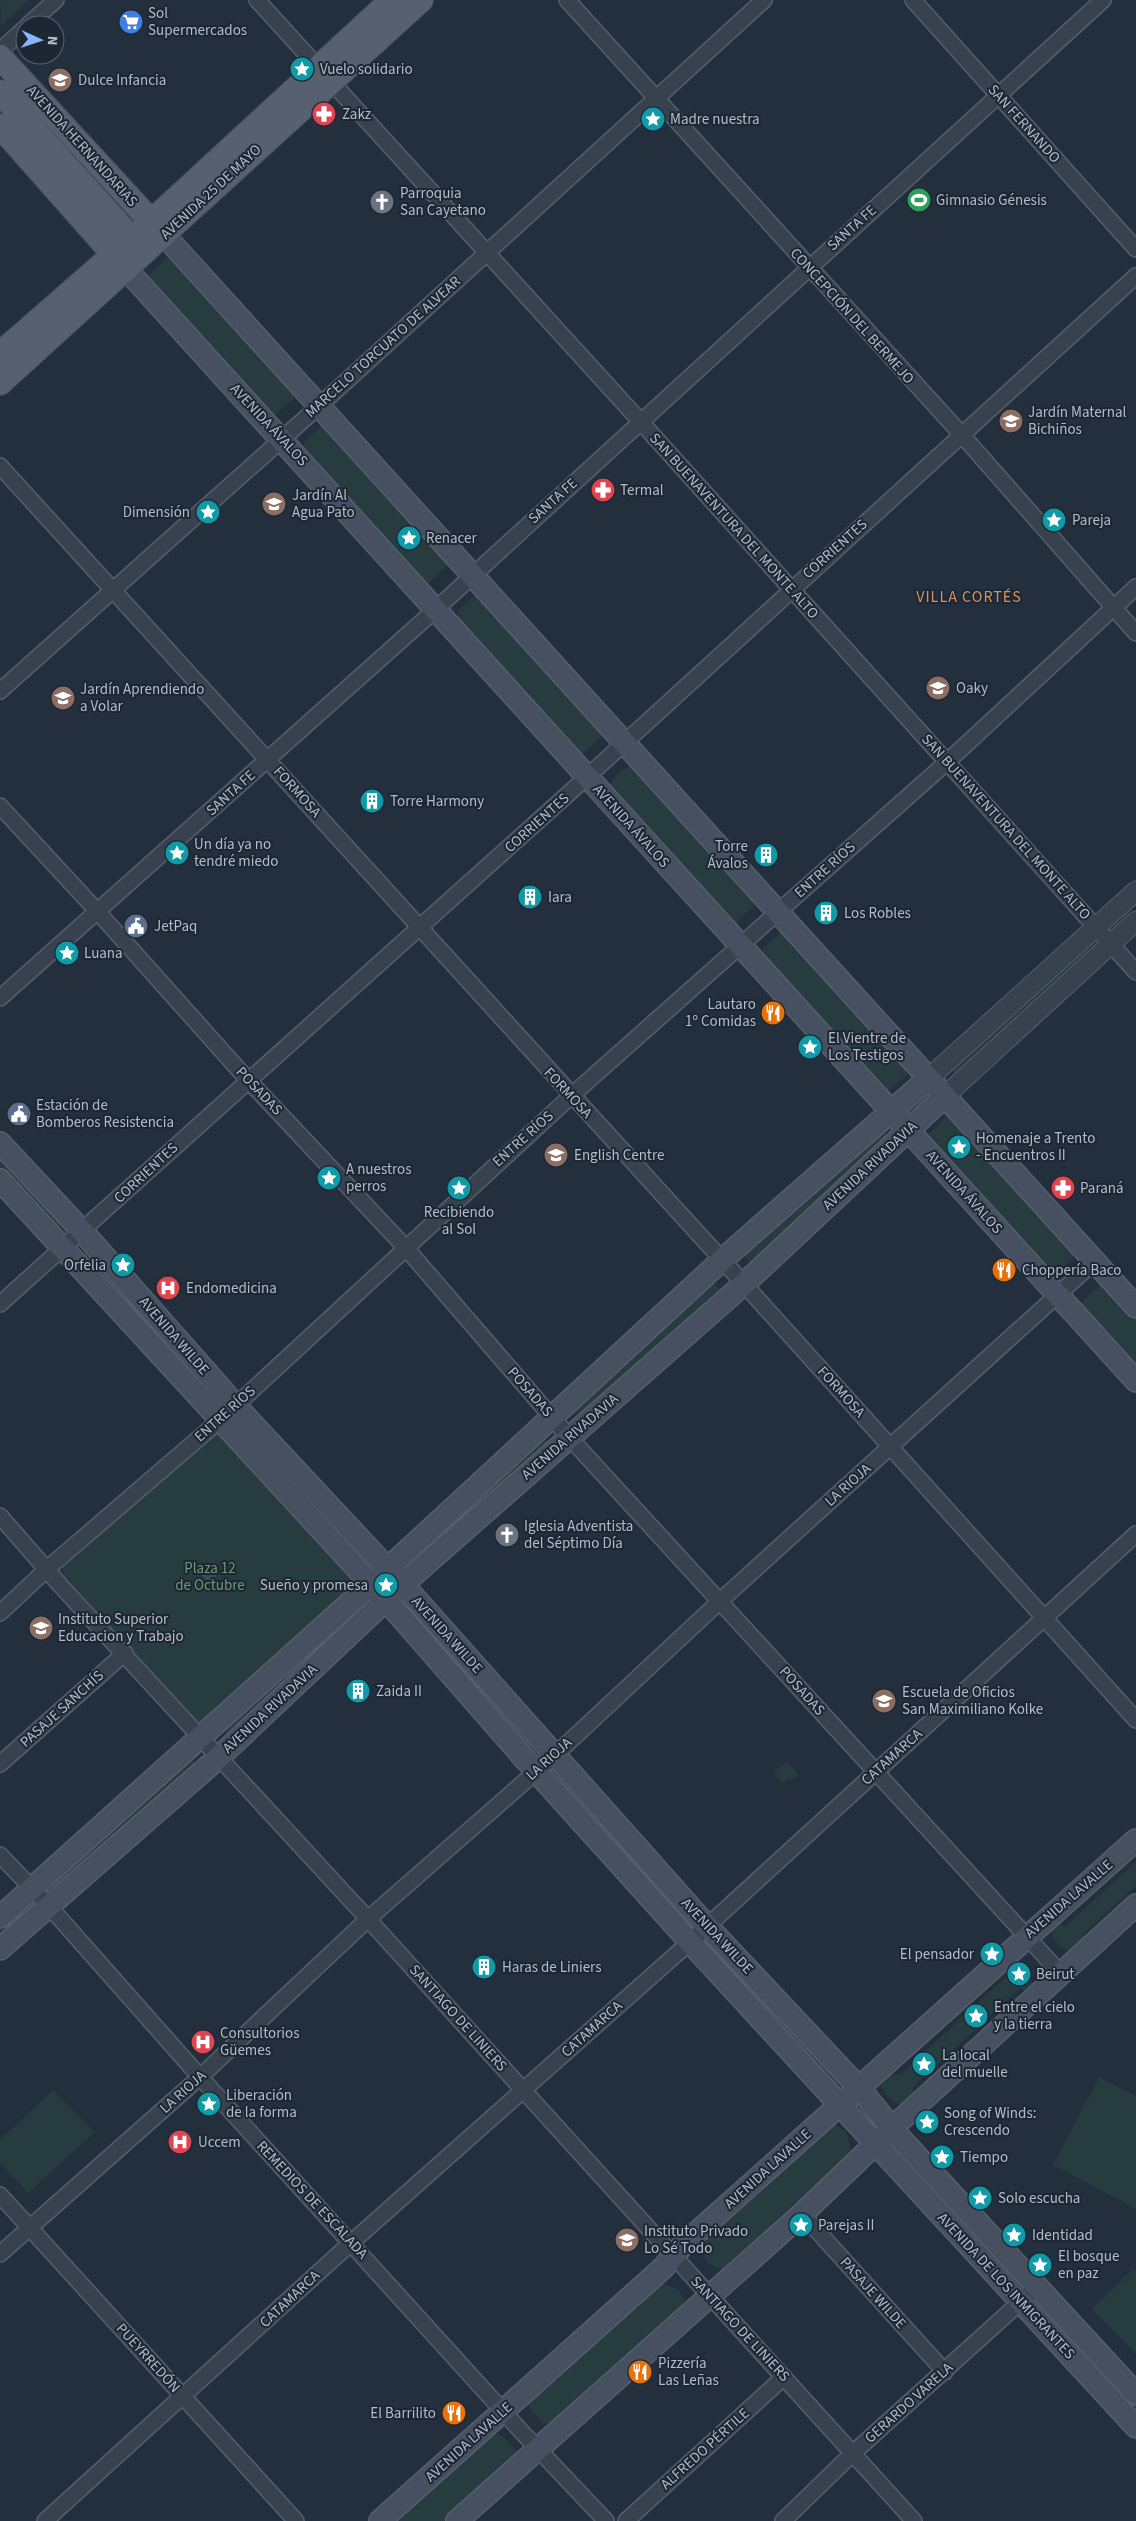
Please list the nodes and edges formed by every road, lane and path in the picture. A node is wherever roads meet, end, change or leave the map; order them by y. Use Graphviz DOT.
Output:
graph roads {
  1 [pos="56,0"];
  2 [pos="257,0"];
  3 [pos="392,0"];
  4 [pos="421,0"];
  5 [pos="566,0"];
  6 [pos="764,0"];
  7 [pos="913,0"];
  8 [pos="1103,0"];
  9 [pos="39,15"];
  10 [pos="15,37"];
  11 [pos="0,51"];
  12 [pos="0,57"];
  13 [pos="325,74"];
  14 [pos="0,92"];
  15 [pos="999,95"];
  16 [pos="656,98"];
  17 [pos="0,126"];
  18 [pos="157,229"];
  19 [pos="131,238"];
  20 [pos="1136,249"];
  21 [pos="486,254"];
  22 [pos="120,262"];
  23 [pos="808,268"];
  24 [pos="1136,276"];
  25 [pos="0,354"];
  26 [pos="0,383"];
  27 [pos="319,406"];
  28 [pos="641,422"];
  29 [pos="962,436"];
  30 [pos="282,438"];
  31 [pos="0,466"];
  32 [pos="473,574"];
  33 [pos="1136,587"];
  34 [pos="111,590"];
  35 [pos="790,590"];
  36 [pos="1114,608"];
  37 [pos="435,610"];
  38 [pos="1136,633"];
  39 [pos="0,691"];
  40 [pos="624,741"];
  41 [pos="268,759"];
  42 [pos="947,762"];
  43 [pos="587,777"];
  44 [pos="0,806"];
  45 [pos="1136,891"];
  46 [pos="98,912"];
  47 [pos="778,913"];
  48 [pos="1136,920"];
  49 [pos="1096,927"];
  50 [pos="419,929"];
  51 [pos="1110,944"];
  52 [pos="739,946"];
  53 [pos="1136,972"];
  54 [pos="0,998"];
  55 [pos="929,1078"];
  56 [pos="248,1080"];
  57 [pos="571,1096"];
  58 [pos="945,1096"];
  59 [pos="890,1111"];
  60 [pos="908,1131"];
  61 [pos="0,1143"];
  62 [pos="0,1180"];
  63 [pos="82,1231"];
  64 [pos="405,1247"];
  65 [pos="62,1249"];
  66 [pos="722,1260"];
  67 [pos="1096,1260"];
  68 [pos="744,1284"];
  69 [pos="1058,1295"];
  70 [pos="0,1304"];
  71 [pos="1136,1307"];
  72 [pos="1136,1381"];
  73 [pos="235,1405"];
  74 [pos="552,1418"];
  75 [pos="220,1420"];
  76 [pos="569,1437"];
  77 [pos="890,1447"];
  78 [pos="0,1516"];
  79 [pos="1136,1534"];
  80 [pos="47,1569"];
  81 [pos="387,1569"];
  82 [pos="370,1585"];
  83 [pos="402,1585"];
  84 [pos="386,1600"];
  85 [pos="720,1601"];
  86 [pos="0,1613"];
  87 [pos="1044,1619"];
  88 [pos="125,1653"];
  89 [pos="1136,1720"];
  90 [pos="199,1736"];
  91 [pos="555,1755"];
  92 [pos="218,1758"];
  93 [pos="0,1764"];
  94 [pos="536,1772"];
  95 [pos="876,1772"];
  96 [pos="1136,1840"];
  97 [pos="0,1855"];
  98 [pos="31,1888"];
  99 [pos="48,1905"];
  100 [pos="1136,1905"];
  101 [pos="0,1917"];
  102 [pos="368,1919"];
  103 [pos="707,1926"];
  104 [pos="1026,1937"];
  105 [pos="690,1942"];
  106 [pos="0,1949"];
  107 [pos="1062,1975"];
  108 [pos="200,2077"];
  109 [pos="860,2089"];
  110 [pos="523,2091"];
  111 [pos="840,2105"];
  112 [pos="893,2127"];
  113 [pos="876,2144"];
  114 [pos="0,2195"];
  115 [pos="802,2214"];
  116 [pos="29,2227"];
  117 [pos="352,2242"];
  118 [pos="0,2254"];
  119 [pos="674,2257"];
  120 [pos="1037,2287"];
  121 [pos="710,2296"];
  122 [pos="1021,2303"];
  123 [pos="944,2372"];
  124 [pos="784,2377"];
  125 [pos="1136,2394"];
  126 [pos="183,2397"];
  127 [pos="504,2411"];
  128 [pos="1136,2427"];
  129 [pos="537,2447"];
  130 [pos="852,2454"];
  131 [pos="790,2519"];
  132 [pos="45,2521"];
  133 [pos="296,2521"];
  134 [pos="380,2521"];
  135 [pos="457,2521"];
  136 [pos="606,2521"];
  137 [pos="626,2521"];
  138 [pos="914,2521"];
  1 -- 9 [label="street"];
  2 -- 13 [label="street, SAN BUENAVENTURA DEL MONTE ALTO"];
  3 -- 13 [label="main road, AVENIDA 25 DE MAYO"];
  4 -- 13 [label="main road, AVENIDA 25 DE MAYO"];
  5 -- 16 [label="street, CONCEPCIÓN DEL BERMEJO"];
  6 -- 16 [label="street, MARCELO TORCUATO DE ALVEAR"];
  7 -- 15 [label="street, SAN FERNANDO"];
  8 -- 15 [label="street, SANTA FE"];
  10 -- 11 [label="street"];
  12 -- 18 [label="main road, AVENIDA HERNANDARIAS"];
  13 -- 18 [label="main road, AVENIDA 25 DE MAYO"];
  13 -- 21 [label="street, SAN BUENAVENTURA DEL MONTE ALTO"];
  14 -- 19 [label="main road, AVENIDA HERNANDARIAS"];
  15 -- 20 [label="street, SAN FERNANDO"];
  15 -- 23 [label="street, SANTA FE"];
  16 -- 21 [label="street, MARCELO TORCUATO DE ALVEAR"];
  16 -- 23 [label="street, CONCEPCIÓN DEL BERMEJO"];
  17 -- 22 [label="main road"];
  18 -- 19 [label="main road, AVENIDA 25 DE MAYO"];
  18 -- 22 [label="main road, AVENIDA 25 DE MAYO"];
  18 -- 27 [label="main road"];
  19 -- 22 [label="main road, AVENIDA 25 DE MAYO"];
  21 -- 27 [label="street, MARCELO TORCUATO DE ALVEAR"];
  21 -- 28 [label="street, SAN BUENAVENTURA DEL MONTE ALTO"];
  22 -- 25 [label="main road, AVENIDA 25 DE MAYO"];
  22 -- 26 [label="main road, AVENIDA 25 DE MAYO"];
  22 -- 30 [label="main road, AVENIDA ÁVALOS"];
  23 -- 28 [label="street, SANTA FE"];
  23 -- 29 [label="street, CONCEPCIÓN DEL BERMEJO"];
  24 -- 29 [label="street, CORRIENTES"];
  27 -- 30 [label="street, MARCELO TORCUATO DE ALVEAR"];
  27 -- 32 [label="main road"];
  28 -- 32 [label="street, SANTA FE"];
  28 -- 35 [label="street, SAN BUENAVENTURA DEL MONTE ALTO"];
  29 -- 35 [label="street, CORRIENTES"];
  29 -- 36 [label="street, CONCEPCIÓN DEL BERMEJO"];
  30 -- 34 [label="street, MARCELO TORCUATO DE ALVEAR"];
  30 -- 37 [label="main road, AVENIDA ÁVALOS"];
  31 -- 34 [label="street, FORMOSA"];
  32 -- 37 [label="street, SANTA FE"];
  32 -- 40 [label="main road"];
  33 -- 36 [label="street, ENTRE RÍOS"];
  34 -- 39 [label="street, MARCELO TORCUATO DE ALVEAR"];
  34 -- 41 [label="street, FORMOSA"];
  35 -- 40 [label="street, CORRIENTES"];
  35 -- 42 [label="street, SAN BUENAVENTURA DEL MONTE ALTO"];
  36 -- 38 [label="street, CONCEPCIÓN DEL BERMEJO"];
  36 -- 42 [label="street, ENTRE RÍOS"];
  37 -- 41 [label="street, SANTA FE"];
  37 -- 43 [label="main road, AVENIDA ÁVALOS"];
  40 -- 43 [label="street, CORRIENTES"];
  40 -- 47 [label="main road"];
  41 -- 46 [label="street, SANTA FE"];
  41 -- 50 [label="street, FORMOSA"];
  42 -- 47 [label="street, ENTRE RÍOS"];
  42 -- 49 [label="street, SAN BUENAVENTURA DEL MONTE ALTO"];
  43 -- 50 [label="street, CORRIENTES"];
  43 -- 52 [label="main road, AVENIDA ÁVALOS"];
  44 -- 46 [label="street, POSADAS"];
  45 -- 49 [label="street, AVENIDA RIVADAVIA"];
  46 -- 54 [label="street, SANTA FE"];
  46 -- 56 [label="street, POSADAS"];
  47 -- 52 [label="street, ENTRE RÍOS"];
  47 -- 55 [label="main road"];
  48 -- 51 [label="street, AVENIDA RIVADAVIA"];
  49 -- 51 [label="street, SAN BUENAVENTURA DEL MONTE ALTO"];
  49 -- 55 [label="street, AVENIDA RIVADAVIA"];
  50 -- 56 [label="street, CORRIENTES"];
  50 -- 57 [label="street, FORMOSA"];
  51 -- 53 [label="street, SAN BUENAVENTURA DEL MONTE ALTO"];
  51 -- 58 [label="street, AVENIDA RIVADAVIA"];
  52 -- 57 [label="street, ENTRE RÍOS"];
  52 -- 59 [label="main road, AVENIDA ÁVALOS"];
  55 -- 58 [label="main road"];
  55 -- 59 [label="main road, AVENIDA RIVADAVIA"];
  56 -- 63 [label="street, CORRIENTES"];
  56 -- 64 [label="street, POSADAS"];
  57 -- 64 [label="street, ENTRE RÍOS"];
  57 -- 66 [label="street, FORMOSA"];
  58 -- 60 [label="main road, AVENIDA RIVADAVIA"];
  58 -- 67 [label="main road"];
  59 -- 60 [label="main road, AVENIDA ÁVALOS"];
  59 -- 66 [label="main road, AVENIDA RIVADAVIA"];
  60 -- 68 [label="main road, AVENIDA RIVADAVIA"];
  60 -- 69 [label="main road, AVENIDA ÁVALOS"];
  61 -- 63 [label="main road, AVENIDA WILDE"];
  62 -- 65 [label="main road, AVENIDA WILDE"];
  63 -- 65 [label="street, CORRIENTES"];
  63 -- 73 [label="main road, AVENIDA WILDE"];
  64 -- 73 [label="street, ENTRE RÍOS"];
  64 -- 74 [label="street, POSADAS"];
  65 -- 70 [label="street, CORRIENTES"];
  65 -- 75 [label="main road, AVENIDA WILDE"];
  66 -- 68 [label="street, FORMOSA"];
  66 -- 74 [label="main road, AVENIDA RIVADAVIA"];
  67 -- 69 [label="street, LA RIOJA"];
  67 -- 71 [label="main road"];
  68 -- 76 [label="main road, AVENIDA RIVADAVIA"];
  68 -- 77 [label="street, FORMOSA"];
  69 -- 72 [label="main road, AVENIDA ÁVALOS"];
  69 -- 77 [label="street, LA RIOJA"];
  73 -- 75 [label="street, ENTRE RÍOS"];
  73 -- 81 [label="main road, AVENIDA WILDE"];
  74 -- 76 [label="street, POSADAS"];
  74 -- 81 [label="main road, AVENIDA RIVADAVIA"];
  75 -- 80 [label="street, ENTRE RÍOS"];
  75 -- 82 [label="main road, AVENIDA WILDE"];
  76 -- 83 [label="main road, AVENIDA RIVADAVIA"];
  76 -- 85 [label="street, POSADAS"];
  77 -- 85 [label="street, LA RIOJA"];
  77 -- 87 [label="street, FORMOSA"];
  78 -- 80 [label="street, SANTIAGO DE LINIERS"];
  79 -- 87 [label="street, CATAMARCA"];
  80 -- 86 [label="street, ENTRE RÍOS"];
  80 -- 88 [label="street, SANTIAGO DE LINIERS"];
  81 -- 82 [label="main road, AVENIDA RIVADAVIA"];
  81 -- 83 [label="main road, AVENIDA WILDE"];
  82 -- 84 [label="main road, AVENIDA WILDE"];
  82 -- 90 [label="main road, AVENIDA RIVADAVIA"];
  83 -- 84 [label="main road, AVENIDA RIVADAVIA"];
  83 -- 91 [label="main road, AVENIDA WILDE"];
  84 -- 92 [label="main road, AVENIDA RIVADAVIA"];
  84 -- 94 [label="main road, AVENIDA WILDE"];
  85 -- 91 [label="street, LA RIOJA"];
  85 -- 95 [label="street, POSADAS"];
  87 -- 89 [label="street, FORMOSA"];
  87 -- 95 [label="street, CATAMARCA"];
  88 -- 90 [label="street, SANTIAGO DE LINIERS"];
  88 -- 93 [label="street, PASAJE SANCHÍS"];
  90 -- 92 [label="street, SANTIAGO DE LINIERS"];
  90 -- 98 [label="main road, AVENIDA RIVADAVIA"];
  91 -- 94 [label="street, LA RIOJA"];
  91 -- 103 [label="main road, AVENIDA WILDE"];
  92 -- 99 [label="main road, AVENIDA RIVADAVIA"];
  92 -- 102 [label="street, SANTIAGO DE LINIERS"];
  94 -- 102 [label="street, LA RIOJA"];
  94 -- 105 [label="main road, AVENIDA WILDE"];
  95 -- 103 [label="street, CATAMARCA"];
  95 -- 104 [label="street, POSADAS"];
  96 -- 104 [label="main road, AVENIDA LAVALLE"];
  97 -- 98 [label="street, REMEDIOS DE ESCALADA"];
  98 -- 99 [label="street, REMEDIOS DE ESCALADA"];
  98 -- 101 [label="main road, AVENIDA RIVADAVIA"];
  99 -- 106 [label="main road, AVENIDA RIVADAVIA"];
  99 -- 108 [label="street, REMEDIOS DE ESCALADA"];
  100 -- 107 [label="main road"];
  102 -- 108 [label="street, LA RIOJA"];
  102 -- 110 [label="street, SANTIAGO DE LINIERS"];
  103 -- 105 [label="street, CATAMARCA"];
  103 -- 109 [label="main road, AVENIDA WILDE"];
  104 -- 107 [label="street, POSADAS"];
  104 -- 109 [label="main road, AVENIDA LAVALLE"];
  105 -- 110 [label="street, CATAMARCA"];
  105 -- 111 [label="main road, AVENIDA WILDE"];
  107 -- 112 [label="main road"];
  108 -- 116 [label="street, LA RIOJA"];
  108 -- 117 [label="street, REMEDIOS DE ESCALADA"];
  109 -- 111 [label="main road, AVENIDA LAVALLE"];
  109 -- 112 [label="main road, AVENIDA WILDE"];
  110 -- 117 [label="street, CATAMARCA"];
  110 -- 119 [label="street, SANTIAGO DE LINIERS"];
  111 -- 113 [label="main road, AVENIDA WILDE"];
  111 -- 119 [label="main road, AVENIDA LAVALLE"];
  112 -- 113 [label="main road"];
  112 -- 120 [label="main road, AVENIDA DE LOS INMIGRANTES"];
  113 -- 115 [label="main road"];
  113 -- 122 [label="main road, AVENIDA DE LOS INMIGRANTES"];
  114 -- 116 [label="street, PUEYRREDÓN"];
  115 -- 121 [label="main road"];
  115 -- 123 [label="street, PASAJE WILDE"];
  116 -- 118 [label="street, LA RIOJA"];
  116 -- 126 [label="street, PUEYRREDÓN"];
  117 -- 126 [label="street, CATAMARCA"];
  117 -- 127 [label="street, REMEDIOS DE ESCALADA"];
  119 -- 121 [label="street, SANTIAGO DE LINIERS"];
  119 -- 127 [label="main road, AVENIDA LAVALLE"];
  120 -- 122 [label="street, GERARDO VARELA"];
  120 -- 125 [label="main road, AVENIDA DE LOS INMIGRANTES"];
  121 -- 124 [label="street, SANTIAGO DE LINIERS"];
  121 -- 129 [label="main road"];
  122 -- 123 [label="street, GERARDO VARELA"];
  122 -- 128 [label="main road, AVENIDA DE LOS INMIGRANTES"];
  123 -- 130 [label="street, GERARDO VARELA"];
  124 -- 130 [label="street, SANTIAGO DE LINIERS"];
  124 -- 137 [label="street, ALFREDO PÉRTILE"];
  126 -- 132 [label="street, CATAMARCA"];
  126 -- 133 [label="street, PUEYRREDÓN"];
  127 -- 129 [label="street, REMEDIOS DE ESCALADA"];
  127 -- 134 [label="main road, AVENIDA LAVALLE"];
  129 -- 135 [label="main road"];
  129 -- 136 [label="street, REMEDIOS DE ESCALADA"];
  130 -- 131 [label="street, GERARDO VARELA"];
  130 -- 138 [label="street, SANTIAGO DE LINIERS"];
}
